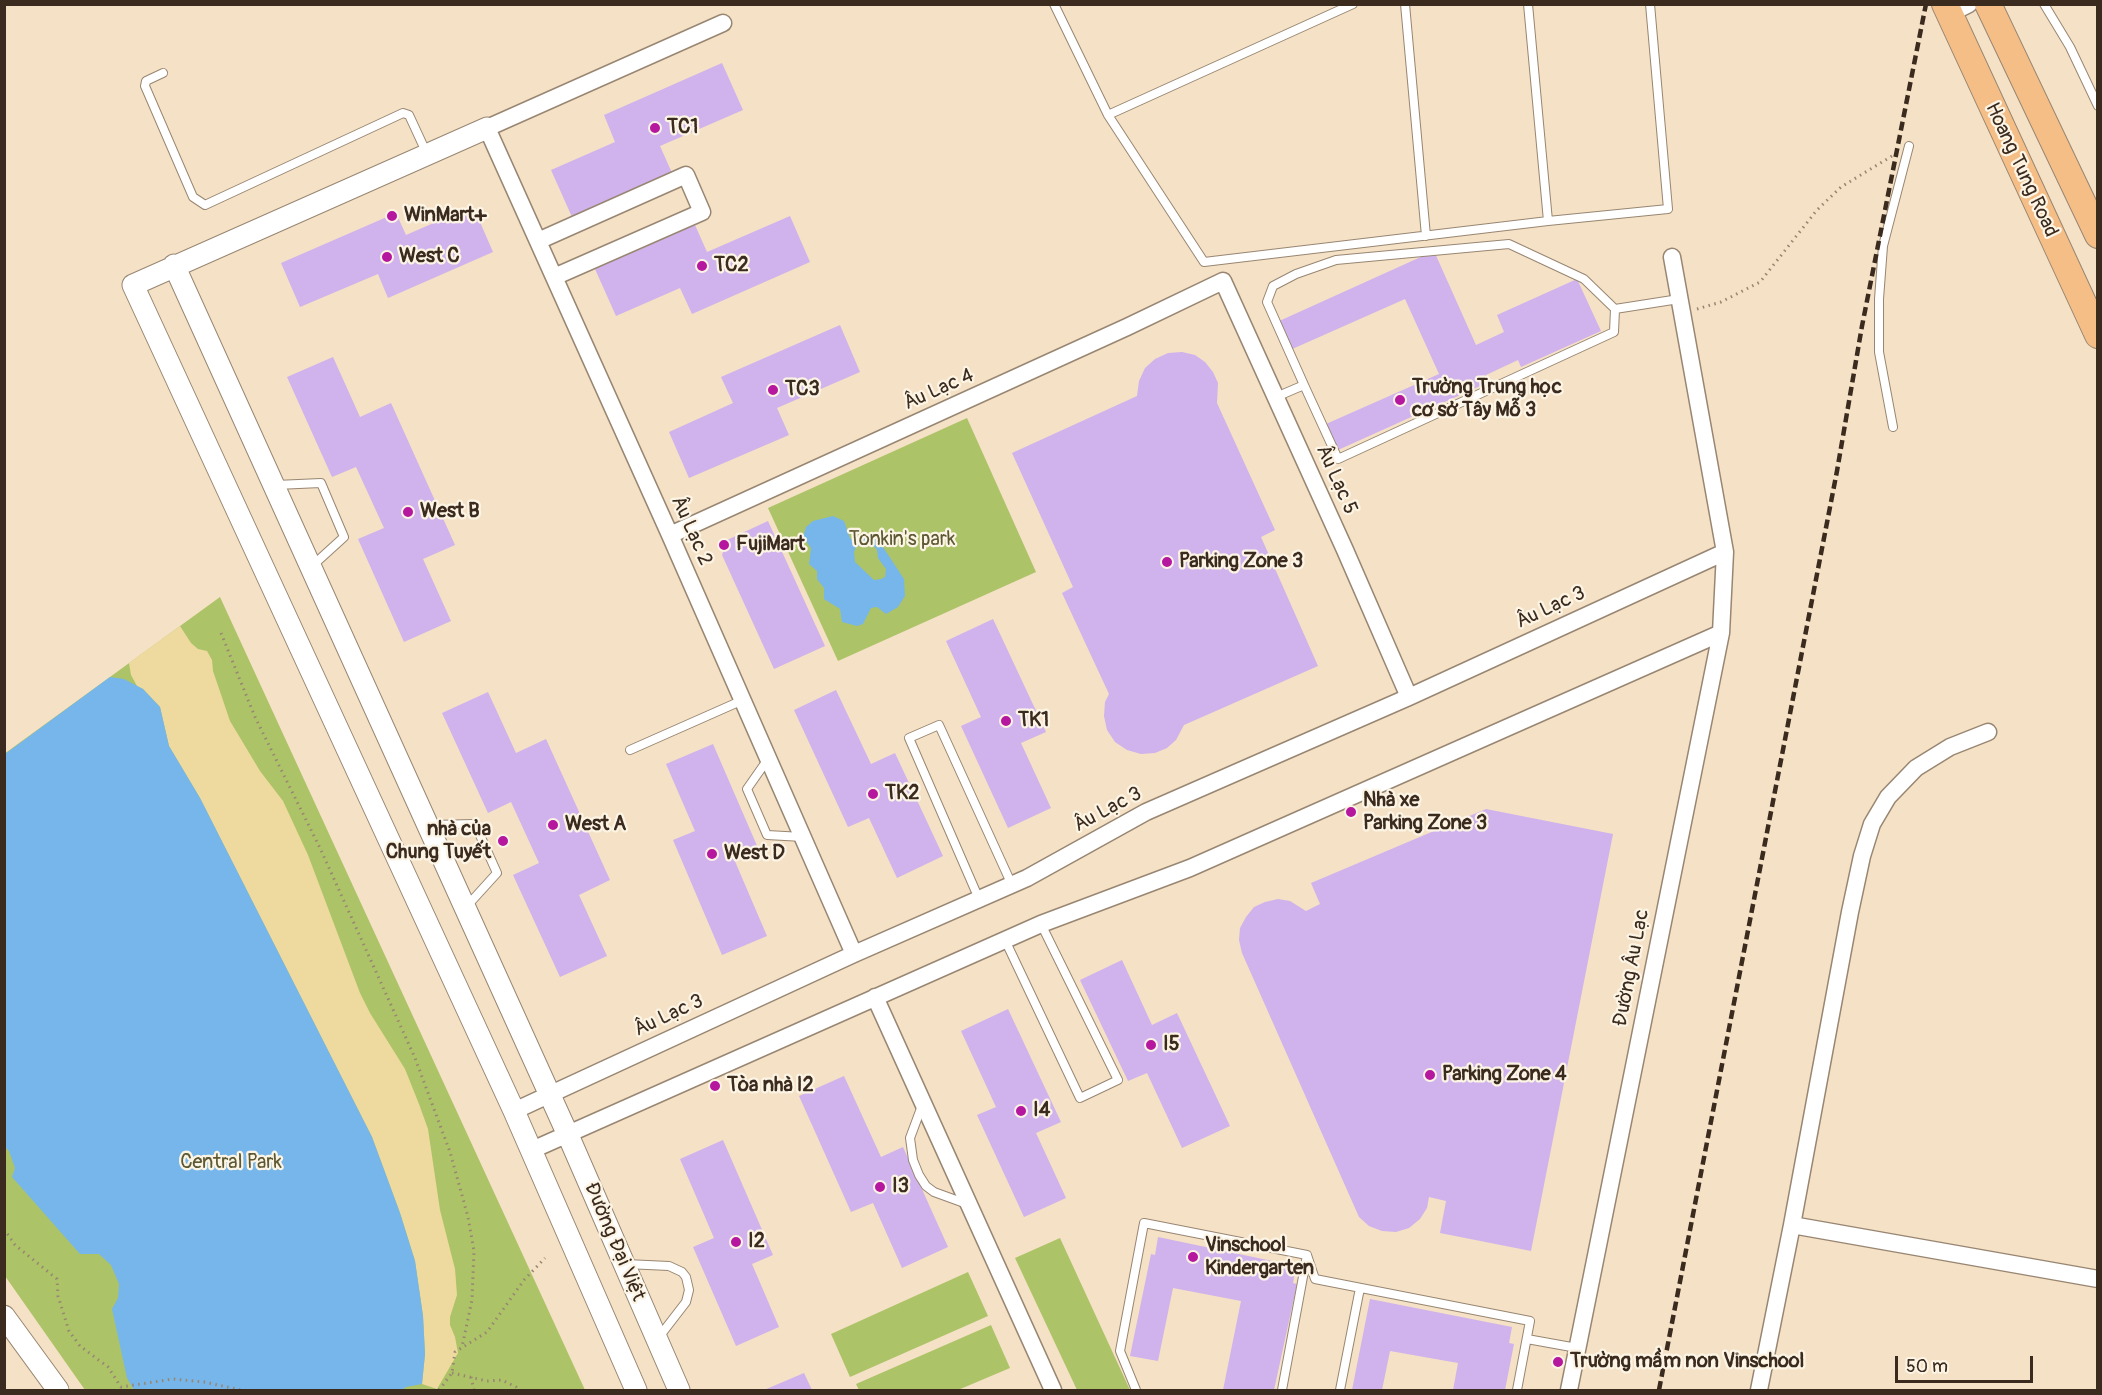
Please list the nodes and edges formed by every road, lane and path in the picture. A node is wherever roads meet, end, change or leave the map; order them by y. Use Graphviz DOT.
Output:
graph roads {
  1 [pos="1353,4"];
  2 [pos="1405,4"];
  3 [pos="1528,4"];
  4 [pos="1650,4"];
  5 [pos="1988,4"];
  6 [pos="2043,4"];
  7 [pos="1058,6"];
  8 [pos="1954,8"];
  9 [pos="723,23"];
  10 [pos="163,73"];
  11 [pos="2097,106"];
  12 [pos="1108,115"];
  13 [pos="487,128"];
  14 [pos="1909,146"];
  15 [pos="1896,153"];
  16 [pos="427,155"];
  17 [pos="1548,221"];
  18 [pos="2097,235"];
  19 [pos="1426,236"];
  20 [pos="538,241"];
  21 [pos="1672,257"];
  22 [pos="174,265"];
  23 [pos="554,277"];
  24 [pos="1223,281"];
  25 [pos="1679,299"];
  26 [pos="1616,309"];
  27 [pos="1688,316"];
  28 [pos="2097,335"];
  29 [pos="1304,385"];
  30 [pos="1276,397"];
  31 [pos="1893,427"];
  32 [pos="273,486"];
  33 [pos="670,535"];
  34 [pos="1725,552"];
  35 [pos="310,567"];
  36 [pos="221,633"];
  37 [pos="1720,633"];
  38 [pos="1409,697"];
  39 [pos="743,700"];
  40 [pos="1988,732"];
  41 [pos="630,750"];
  42 [pos="769,759"];
  43 [pos="427,825"];
  44 [pos="803,837"];
  45 [pos="1012,885"];
  46 [pos="979,899"];
  47 [pos="465,908"];
  48 [pos="1041,924"];
  49 [pos="1005,940"];
  50 [pos="854,954"];
  51 [pos="875,997"];
  52 [pos="548,1094"];
  53 [pos="923,1103"];
  54 [pos="514,1111"];
  55 [pos="568,1135"];
  56 [pos="532,1150"];
  57 [pos="969,1204"];
  58 [pos="1792,1225"];
  59 [pos="4,1229"];
  60 [pos="1307,1255"];
  61 [pos="545,1258"];
  62 [pos="624,1264"];
  63 [pos="2097,1279"];
  64 [pos="1360,1288"];
  65 [pos="4,1316"];
  66 [pos="1527,1339"];
  67 [pos="657,1340"];
  68 [pos="462,1347"];
  69 [pos="1577,1348"];
  70 [pos="452,1373"];
  71 [pos="471,1377"];
  72 [pos="58,1390"];
  73 [pos="241,1390"];
  74 [pos="439,1390"];
  75 [pos="474,1390"];
  76 [pos="518,1390"];
  77 [pos="636,1390"];
  78 [pos="679,1390"];
  79 [pos="1053,1390"];
  80 [pos="1136,1390"];
  81 [pos="1282,1390"];
  82 [pos="1340,1390"];
  83 [pos="1517,1390"];
  84 [pos="1569,1390"];
  85 [pos="1759,1390"];
  1 -- 12 [label="lane"];
  2 -- 19 [label="lane"];
  3 -- 17 [label="lane"];
  4 -- 17 [label="lane"];
  5 -- 18 [label="main road, Hoang Tung Road"];
  6 -- 11 [label="lane"];
  7 -- 12 [label="lane"];
  8 -- 28 [label="main road, Hoang Tung Road"];
  9 -- 13 [label="street"];
  10 -- 16 [label="lane"];
  12 -- 19 [label="lane"];
  13 -- 16 [label="street"];
  13 -- 20 [label="street, Âu Lạc 2"];
  14 -- 31 [label="lane"];
  15 -- 27 [label="path"];
  16 -- 22 [label="street"];
  17 -- 19 [label="lane"];
  20 -- 23 [label="street, Âu Lạc 2"];
  20 -- 23 [label="street"];
  21 -- 25 [label="street, Đường Âu Lạc"];
  22 -- 32 [label="street, Đường Đại Việt"];
  22 -- 54 [label="street, Đường Đại Việt"];
  23 -- 33 [label="street, Âu Lạc 2"];
  24 -- 30 [label="street, Âu Lạc 5"];
  24 -- 33 [label="street, Âu Lạc 4"];
  25 -- 26 [label="lane"];
  25 -- 27 [label="street, Đường Âu Lạc"];
  26 -- 29 [label="lane"];
  26 -- 29 [label="lane"];
  27 -- 34 [label="street, Đường Âu Lạc"];
  29 -- 30 [label="lane"];
  30 -- 38 [label="street, Âu Lạc 5"];
  32 -- 35 [label="street, Đường Đại Việt"];
  32 -- 35 [label="lane"];
  33 -- 39 [label="street, Âu Lạc 2"];
  34 -- 37 [label="street, Đường Âu Lạc"];
  34 -- 38 [label="street, Âu Lạc 3"];
  35 -- 43 [label="street, Đường Đại Việt"];
  36 -- 68 [label="path"];
  37 -- 48 [label="street"];
  37 -- 69 [label="street, Đường Âu Lạc"];
  38 -- 45 [label="street, Âu Lạc 3"];
  39 -- 41 [label="lane"];
  39 -- 42 [label="street, Âu Lạc 2"];
  40 -- 58 [label="street"];
  42 -- 44 [label="street, Âu Lạc 2"];
  42 -- 44 [label="lane"];
  43 -- 47 [label="street, Đường Đại Việt"];
  43 -- 47 [label="lane"];
  44 -- 50 [label="street, Âu Lạc 2"];
  45 -- 46 [label="street, Âu Lạc 3"];
  45 -- 46 [label="lane"];
  46 -- 50 [label="street, Âu Lạc 3"];
  47 -- 52 [label="street, Đường Đại Việt"];
  48 -- 49 [label="street"];
  48 -- 49 [label="lane"];
  49 -- 51 [label="street"];
  50 -- 52 [label="street, Âu Lạc 3"];
  51 -- 53 [label="street"];
  51 -- 55 [label="street"];
  52 -- 54 [label="street, Âu Lạc 3"];
  52 -- 55 [label="street, Đường Đại Việt"];
  53 -- 57 [label="street"];
  53 -- 57 [label="lane"];
  54 -- 56 [label="street, Đường Đại Việt"];
  55 -- 56 [label="street"];
  55 -- 62 [label="street, Đường Đại Việt"];
  56 -- 77 [label="street, Đường Đại Việt"];
  57 -- 79 [label="street"];
  58 -- 63 [label="street"];
  58 -- 85 [label="street"];
  59 -- 73 [label="path"];
  60 -- 64 [label="lane"];
  60 -- 80 [label="lane"];
  60 -- 81 [label="lane"];
  61 -- 68 [label="path"];
  62 -- 67 [label="street, Đường Đại Việt"];
  62 -- 67 [label="lane"];
  64 -- 66 [label="lane"];
  64 -- 82 [label="lane"];
  65 -- 72 [label="street"];
  66 -- 69 [label="lane"];
  66 -- 83 [label="lane"];
  67 -- 78 [label="street, Đường Đại Việt"];
  68 -- 70 [label="path"];
  69 -- 84 [label="street, Đường Âu Lạc"];
  70 -- 71 [label="path"];
  70 -- 74 [label="path"];
  71 -- 75 [label="path"];
  71 -- 76 [label="path"];
}
